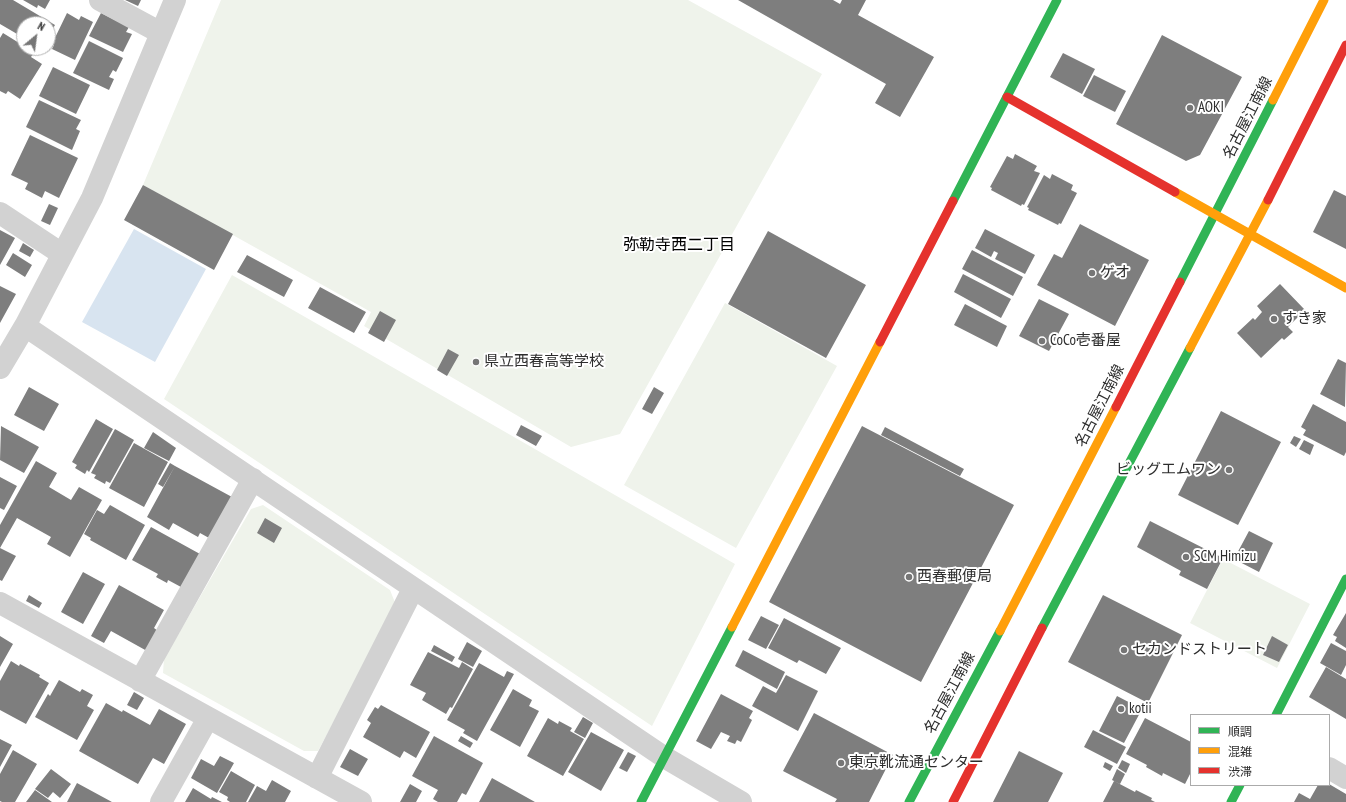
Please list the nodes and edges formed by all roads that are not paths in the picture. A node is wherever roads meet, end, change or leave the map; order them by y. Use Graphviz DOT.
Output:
graph roads {
  1 [pos="100,0"];
  2 [pos="175,0"];
  3 [pos="1057,0"];
  4 [pos="1324,0"];
  5 [pos="161,33"];
  6 [pos="1346,45"];
  7 [pos="1007,96"];
  8 [pos="0,213"];
  9 [pos="1215,213"];
  10 [pos="1250,234"];
  11 [pos="62,254"];
  12 [pos="1346,288"];
  13 [pos="25,326"];
  14 [pos="3,355"];
  15 [pos="253,479"];
  16 [pos="1346,579"];
  17 [pos="413,589"];
  18 [pos="0,604"];
  19 [pos="140,681"];
  20 [pos="1277,714"];
  21 [pos="208,718"];
  22 [pos="664,758"];
  23 [pos="1330,769"];
  24 [pos="317,778"];
  25 [pos="1346,778"];
  26 [pos="1239,786"];
  27 [pos="161,802"];
  28 [pos="361,802"];
  29 [pos="641,802"];
  30 [pos="741,802"];
  31 [pos="909,802"];
  32 [pos="954,802"];
  33 [pos="1231,802"];
  1 -- 5 [label="street"];
  2 -- 5 [label="street"];
  3 -- 7 [label="main road"];
  4 -- 9 [label="main road, 名古屋江南線"];
  5 -- 11 [label="street"];
  6 -- 10 [label="main road"];
  7 -- 9 [label="main road"];
  7 -- 22 [label="main road"];
  8 -- 11 [label="street"];
  9 -- 10 [label="main road"];
  9 -- 31 [label="main road, 名古屋江南線"];
  10 -- 12 [label="main road"];
  10 -- 32 [label="main road"];
  11 -- 13 [label="street"];
  13 -- 14 [label="street"];
  13 -- 15 [label="street"];
  15 -- 17 [label="street"];
  15 -- 19 [label="street"];
  16 -- 20 [label="main road"];
  17 -- 22 [label="street"];
  17 -- 24 [label="street"];
  18 -- 19 [label="street"];
  19 -- 21 [label="street"];
  21 -- 24 [label="street"];
  21 -- 27 [label="street"];
  22 -- 29 [label="main road"];
  22 -- 30 [label="street"];
  23 -- 25 [label="street"];
  24 -- 28 [label="street"];
  26 -- 33 [label="main road"];
}
